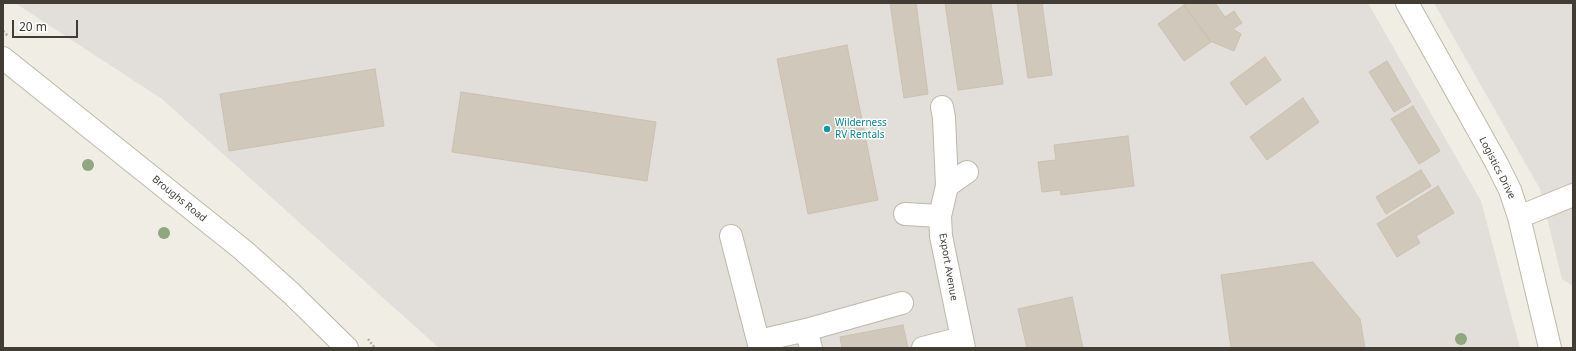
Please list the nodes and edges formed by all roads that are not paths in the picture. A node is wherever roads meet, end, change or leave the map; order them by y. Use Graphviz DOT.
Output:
graph roads {
  1 [pos="1407,3"];
  2 [pos="3,58"];
  3 [pos="942,107"];
  4 [pos="967,172"];
  5 [pos="946,186"];
  6 [pos="1573,195"];
  7 [pos="905,214"];
  8 [pos="940,216"];
  9 [pos="1519,217"];
  10 [pos="731,236"];
  11 [pos="902,303"];
  12 [pos="808,339"];
  13 [pos="963,343"];
  14 [pos="759,345"];
  15 [pos="347,348"];
  16 [pos="923,348"];
  17 [pos="1550,348"];
  1 -- 9 [label="street, Logistics Drive"];
  2 -- 15 [label="street, Broughs Road"];
  3 -- 5 [label="street, Export Avenue"];
  4 -- 5 [label="street"];
  5 -- 8 [label="street, Export Avenue"];
  6 -- 9 [label="street"];
  7 -- 8 [label="street"];
  8 -- 13 [label="street, Export Avenue"];
  9 -- 17 [label="street, Logistics Drive"];
  10 -- 14 [label="street"];
  11 -- 12 [label="street"];
  12 -- 14 [label="street"];
  13 -- 16 [label="street"];
}
